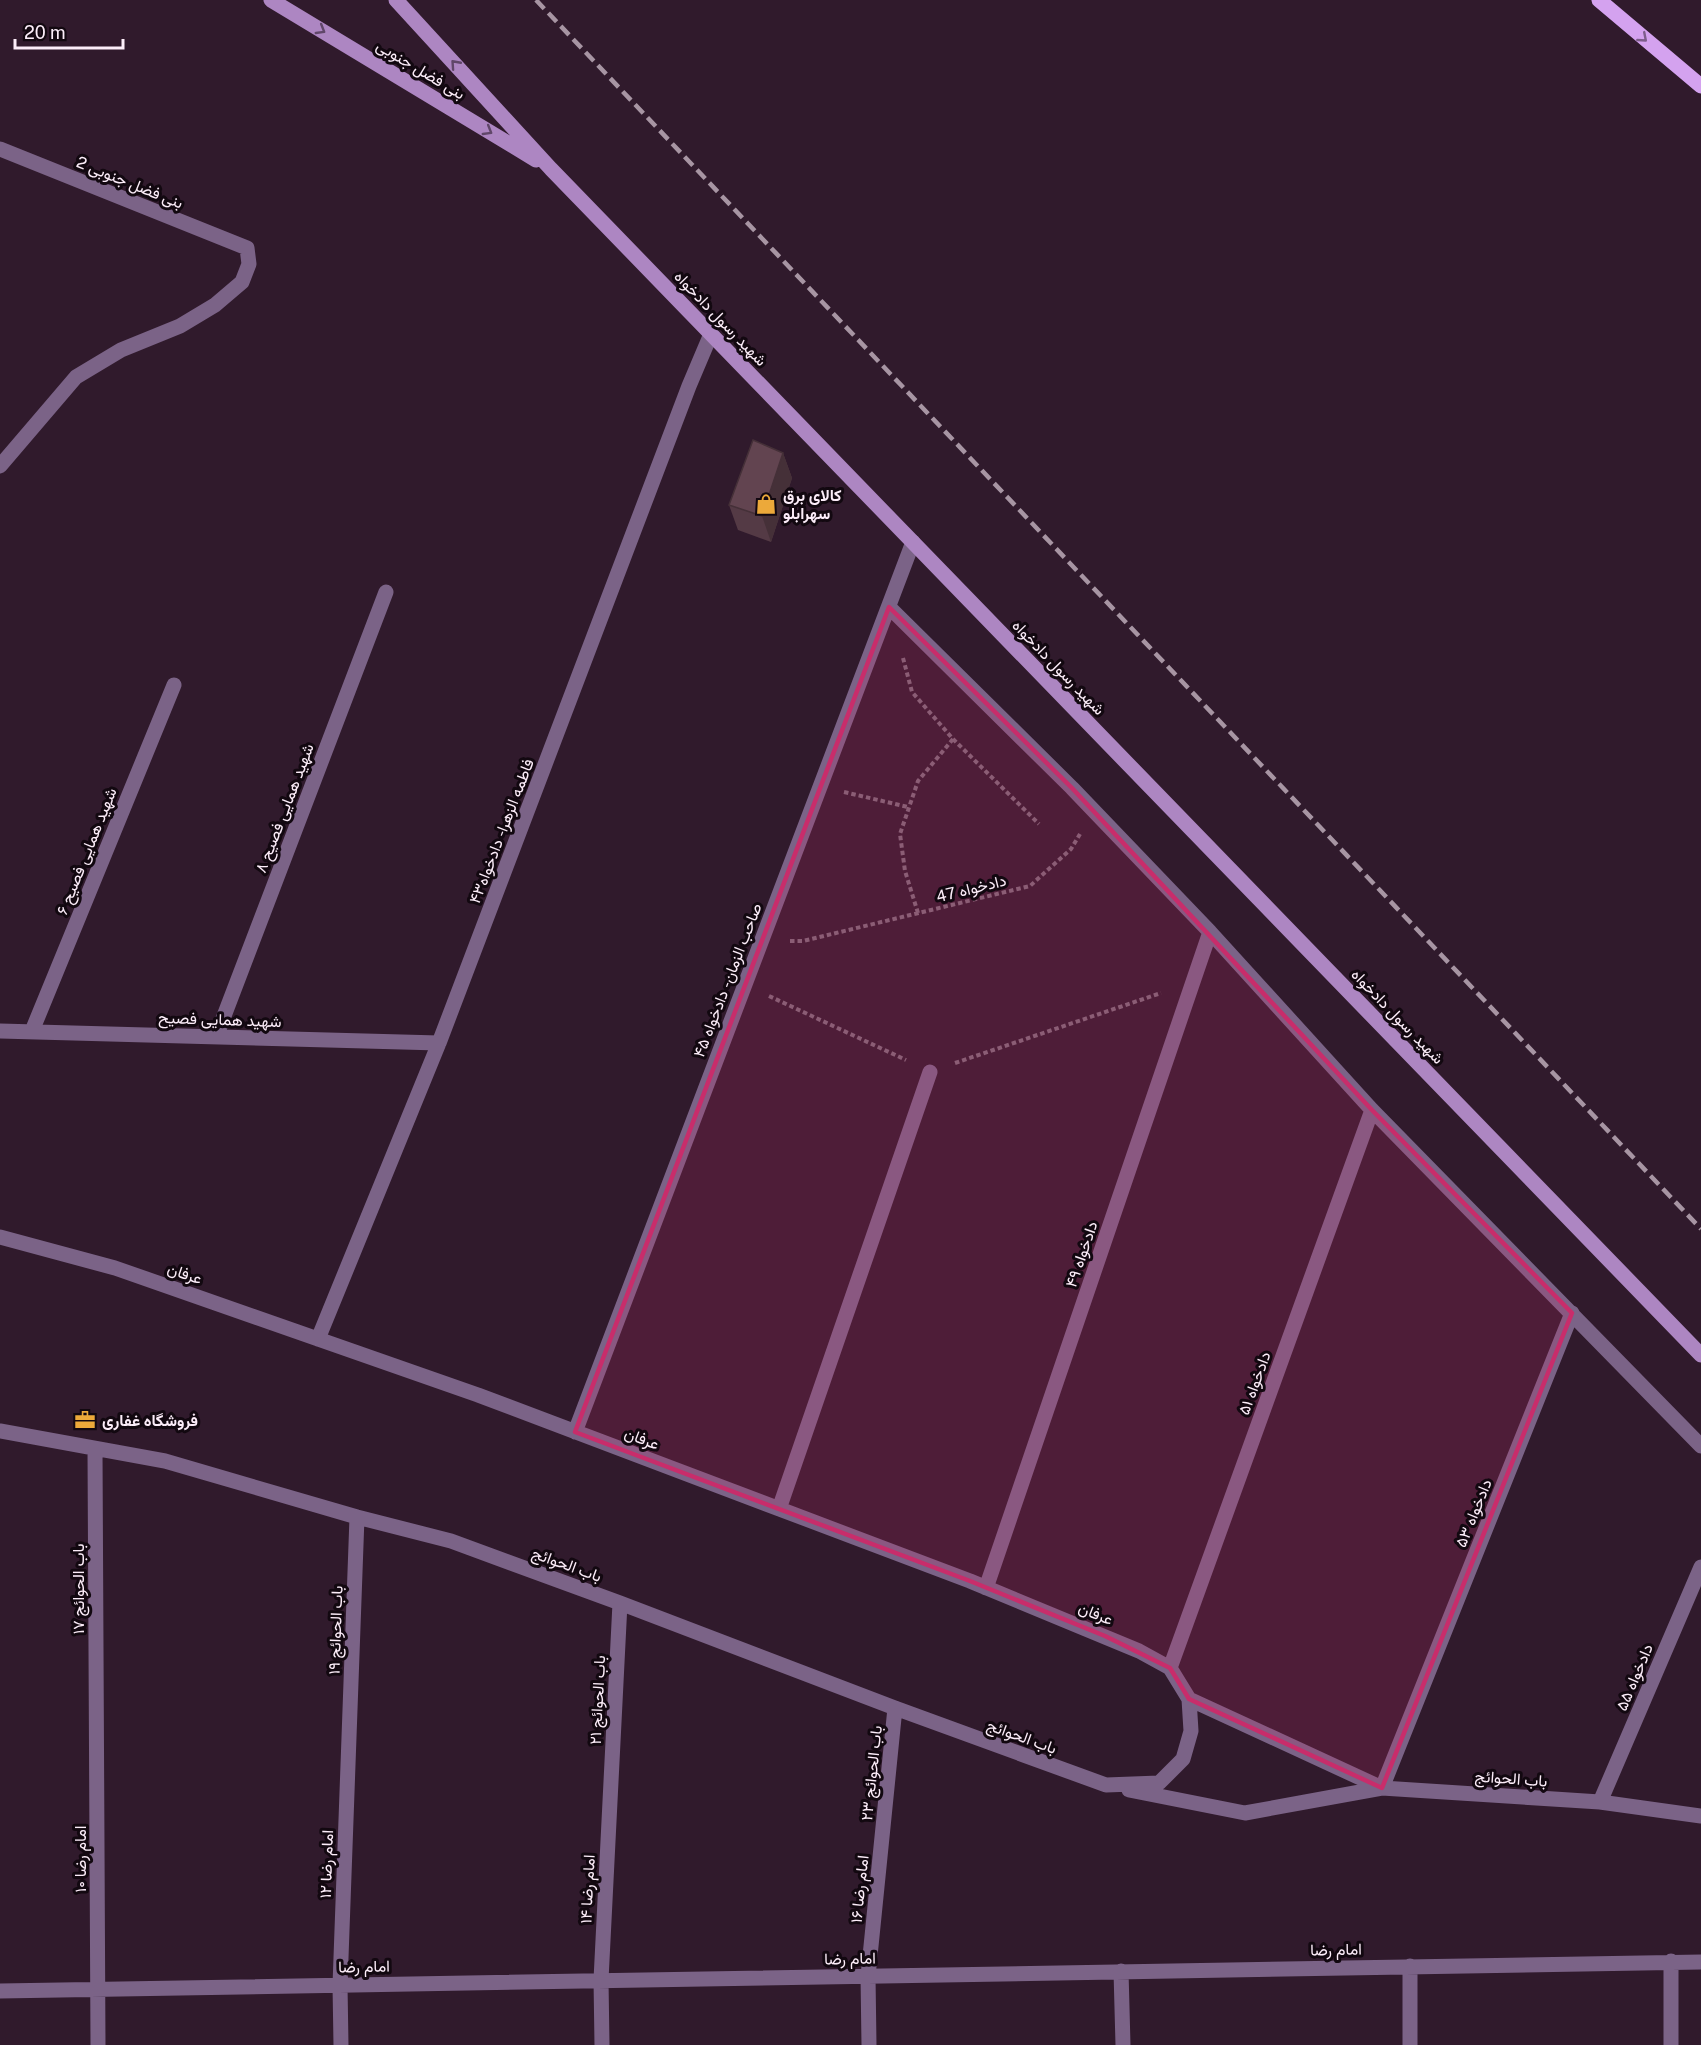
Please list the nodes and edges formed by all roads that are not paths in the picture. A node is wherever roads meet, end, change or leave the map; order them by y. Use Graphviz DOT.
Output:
graph roads {
  1 [pos="271,0"];
  2 [pos="396,0"];
  3 [pos="1599,0"];
  4 [pos="1701,87"];
  5 [pos="0,149"];
  6 [pos="551,169"];
  7 [pos="711,334"];
  8 [pos="0,466"];
  9 [pos="913,542"];
  10 [pos="386,592"];
  11 [pos="889,607"];
  12 [pos="174,685"];
  13 [pos="1210,932"];
  14 [pos="0,1031"];
  15 [pos="32,1031"];
  16 [pos="216,1037"];
  17 [pos="439,1043"];
  18 [pos="930,1072"];
  19 [pos="1372,1110"];
  20 [pos="0,1237"];
  21 [pos="1572,1313"];
  22 [pos="318,1339"];
  23 [pos="1701,1355"];
  24 [pos="0,1431"];
  25 [pos="575,1432"];
  26 [pos="1701,1446"];
  27 [pos="95,1450"];
  28 [pos="779,1509"];
  29 [pos="357,1517"];
  30 [pos="1701,1568"];
  31 [pos="986,1588"];
  32 [pos="620,1603"];
  33 [pos="1170,1668"];
  34 [pos="1189,1699"];
  35 [pos="895,1708"];
  36 [pos="97,1728"];
  37 [pos="348,1744"];
  38 [pos="1183,1759"];
  39 [pos="1106,1785"];
  40 [pos="1382,1788"];
  41 [pos="610,1799"];
  42 [pos="1600,1802"];
  43 [pos="1701,1816"];
  44 [pos="882,1842"];
  45 [pos="1671,1961"];
  46 [pos="1701,1962"];
  47 [pos="1410,1966"];
  48 [pos="1121,1971"];
  49 [pos="868,1976"];
  50 [pos="601,1980"];
  51 [pos="340,1985"];
  52 [pos="98,1989"];
  53 [pos="0,1991"];
  54 [pos="98,2045"];
  55 [pos="341,2045"];
  56 [pos="602,2045"];
  57 [pos="869,2045"];
  58 [pos="1123,2045"];
  59 [pos="1410,2045"];
  60 [pos="1671,2045"];
  1 -- 6 [label="street, بنی فضل جنوبی, one-way"];
  6 -- 2 [label="street, شهید رسول دادخواه, one-way"];
  3 -- 4 [label="main road, one-way"];
  5 -- 8 [label="street, بنی فضل جنوبی 2"];
  6 -- 7 [label="street, شهید رسول دادخواه"];
  7 -- 9 [label="street, شهید رسول دادخواه"];
  7 -- 17 [label="street, فاطمه الزهرا - دادخواه۴۳"];
  9 -- 11 [label="street, صاحب الزمان - دادخواه ۴۵"];
  9 -- 23 [label="street, شهید رسول دادخواه"];
  10 -- 16 [label="street, شهید همایی فصیح ۸"];
  11 -- 13 [label="street"];
  11 -- 25 [label="street, صاحب الزمان - دادخواه ۴۵"];
  12 -- 15 [label="street, شهید همایی فصیح ۶"];
  13 -- 19 [label="street"];
  13 -- 31 [label="street, دادخواه ۴۹"];
  14 -- 15 [label="street, شهید همایی فصیح"];
  15 -- 16 [label="street, شهید همایی فصیح"];
  16 -- 17 [label="street, شهید همایی فصیح"];
  17 -- 22 [label="street, فاطمه الزهرا - دادخواه۴۳"];
  18 -- 28 [label="street"];
  19 -- 21 [label="street"];
  19 -- 33 [label="street, دادخواه ۵۱"];
  20 -- 22 [label="street, عرفان"];
  21 -- 26 [label="street"];
  21 -- 40 [label="street, دادخواه ۵۳"];
  22 -- 25 [label="street, عرفان"];
  24 -- 27 [label="street, باب الحوائج"];
  25 -- 28 [label="street, عرفان"];
  27 -- 29 [label="street, باب الحوائج"];
  27 -- 36 [label="street, باب الحوائج ۱۷"];
  28 -- 31 [label="street, عرفان"];
  29 -- 32 [label="street, باب الحوائج"];
  29 -- 37 [label="street, باب الحوائج ۱۹"];
  30 -- 42 [label="street, دادخواه ۵۵"];
  31 -- 33 [label="street, عرفان"];
  32 -- 35 [label="street, باب الحوائج"];
  32 -- 41 [label="street, باب الحوائج ۲۱"];
  33 -- 34 [label="street, عرفان"];
  34 -- 38 [label="street, عرفان"];
  34 -- 40 [label="street"];
  35 -- 39 [label="street, باب الحوائج"];
  35 -- 44 [label="street, باب الحوائج ۲۳"];
  36 -- 52 [label="street, امام رضا ۱۰"];
  37 -- 51 [label="street, امام رضا ۱۲"];
  38 -- 39 [label="street, باب الحوائج"];
  39 -- 40 [label="street, باب الحوائج"];
  40 -- 42 [label="street, باب الحوائج"];
  41 -- 50 [label="street, امام رضا ۱۴"];
  42 -- 43 [label="street, باب الحوائج"];
  44 -- 49 [label="street, امام رضا ۱۶"];
  45 -- 46 [label="street, امام رضا"];
  45 -- 47 [label="street, امام رضا"];
  45 -- 60 [label="street"];
  47 -- 48 [label="street, امام رضا"];
  47 -- 59 [label="street"];
  48 -- 49 [label="street, امام رضا"];
  48 -- 58 [label="street"];
  49 -- 50 [label="street, امام رضا"];
  49 -- 57 [label="street, امام رضا ۱۶"];
  50 -- 51 [label="street, امام رضا"];
  50 -- 56 [label="street, امام رضا ۱۴"];
  51 -- 52 [label="street, امام رضا"];
  51 -- 55 [label="street, امام رضا ۱۲"];
  52 -- 53 [label="street, امام رضا"];
  52 -- 54 [label="street, امام رضا ۱۰"];
}
